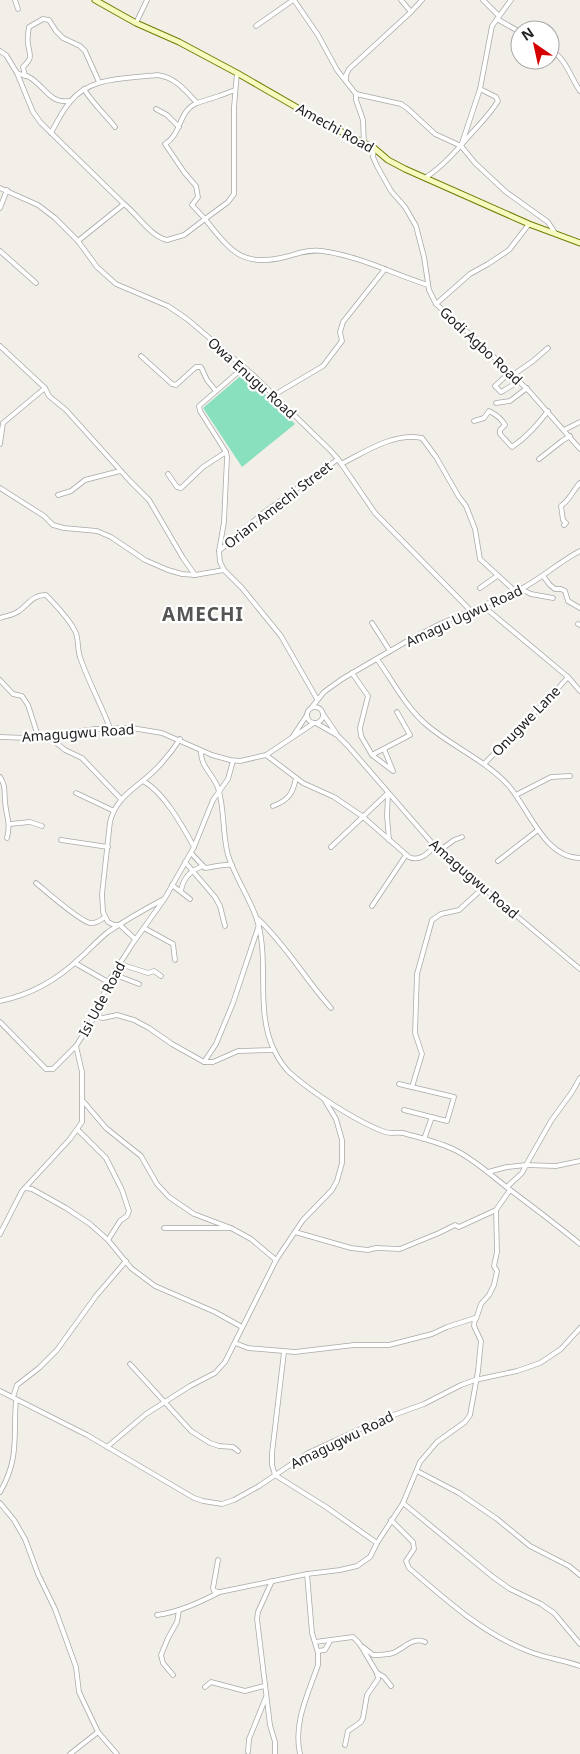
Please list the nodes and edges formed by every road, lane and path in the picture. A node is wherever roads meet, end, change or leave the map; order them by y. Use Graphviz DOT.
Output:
graph roads {
  1 [pos="15,0"];
  2 [pos="95,0"];
  3 [pos="147,0"];
  4 [pos="293,0"];
  5 [pos="401,0"];
  6 [pos="422,0"];
  7 [pos="483,0"];
  8 [pos="511,0"];
  9 [pos="18,8"];
  10 [pos="411,12"];
  11 [pos="498,17"];
  12 [pos="136,24"];
  13 [pos="510,25"];
  14 [pos="256,26"];
  15 [pos="0,51"];
  16 [pos="560,56"];
  17 [pos="17,73"];
  18 [pos="238,73"];
  19 [pos="26,76"];
  20 [pos="346,81"];
  21 [pos="99,82"];
  22 [pos="84,89"];
  23 [pos="480,89"];
  24 [pos="235,90"];
  25 [pos="580,90"];
  26 [pos="356,94"];
  27 [pos="70,101"];
  28 [pos="197,103"];
  29 [pos="156,109"];
  30 [pos="115,127"];
  31 [pos="179,127"];
  32 [pos="51,133"];
  33 [pos="364,145"];
  34 [pos="461,146"];
  35 [pos="374,148"];
  36 [pos="425,178"];
  37 [pos="0,188"];
  38 [pos="7,190"];
  39 [pos="124,204"];
  40 [pos="0,208"];
  41 [pos="205,219"];
  42 [pos="529,224"];
  43 [pos="556,234"];
  44 [pos="78,241"];
  45 [pos="580,244"];
  46 [pos="0,251"];
  47 [pos="384,269"];
  48 [pos="36,283"];
  49 [pos="428,285"];
  50 [pos="436,304"];
  51 [pos="0,346"];
  52 [pos="548,348"];
  53 [pos="141,356"];
  54 [pos="244,367"];
  55 [pos="512,374"];
  56 [pos="519,381"];
  57 [pos="44,388"];
  58 [pos="526,388"];
  59 [pos="216,391"];
  60 [pos="274,395"];
  61 [pos="496,403"];
  62 [pos="548,411"];
  63 [pos="474,422"];
  64 [pos="580,422"];
  65 [pos="564,430"];
  66 [pos="570,436"];
  67 [pos="0,444"];
  68 [pos="580,449"];
  69 [pos="226,452"];
  70 [pos="338,459"];
  71 [pos="539,460"];
  72 [pos="341,464"];
  73 [pos="120,471"];
  74 [pos="168,474"];
  75 [pos="580,483"];
  76 [pos="0,488"];
  77 [pos="58,495"];
  78 [pos="564,525"];
  79 [pos="219,551"];
  80 [pos="580,551"];
  81 [pos="224,570"];
  82 [pos="195,575"];
  83 [pos="497,576"];
  84 [pos="543,576"];
  85 [pos="480,588"];
  86 [pos="521,589"];
  87 [pos="516,592"];
  88 [pos="552,598"];
  89 [pos="483,606"];
  90 [pos="580,608"];
  91 [pos="471,611"];
  92 [pos="0,618"];
  93 [pos="372,623"];
  94 [pos="390,651"];
  95 [pos="377,659"];
  96 [pos="352,673"];
  97 [pos="568,677"];
  98 [pos="0,680"];
  99 [pos="579,687"];
  100 [pos="319,697"];
  101 [pos="312,707"];
  102 [pos="319,708"];
  103 [pos="322,712"];
  104 [pos="397,712"];
  105 [pos="307,715"];
  106 [pos="315,723"];
  107 [pos="110,728"];
  108 [pos="337,735"];
  109 [pos="0,736"];
  110 [pos="38,736"];
  111 [pos="48,736"];
  112 [pos="293,736"];
  113 [pos="180,740"];
  114 [pos="384,749"];
  115 [pos="201,751"];
  116 [pos="266,754"];
  117 [pos="372,755"];
  118 [pos="233,761"];
  119 [pos="484,764"];
  120 [pos="570,776"];
  121 [pos="0,777"];
  122 [pos="296,778"];
  123 [pos="143,781"];
  124 [pos="219,792"];
  125 [pos="76,793"];
  126 [pos="388,793"];
  127 [pos="516,795"];
  128 [pos="121,799"];
  129 [pos="273,806"];
  130 [pos="112,810"];
  131 [pos="362,816"];
  132 [pos="10,824"];
  133 [pos="42,826"];
  134 [pos="538,830"];
  135 [pos="462,837"];
  136 [pos="7,838"];
  137 [pos="61,840"];
  138 [pos="389,840"];
  139 [pos="108,847"];
  140 [pos="194,847"];
  141 [pos="331,847"];
  142 [pos="434,847"];
  143 [pos="439,852"];
  144 [pos="191,853"];
  145 [pos="406,855"];
  146 [pos="580,858"];
  147 [pos="498,861"];
  148 [pos="185,862"];
  149 [pos="232,865"];
  150 [pos="203,866"];
  151 [pos="192,870"];
  152 [pos="36,883"];
  153 [pos="172,885"];
  154 [pos="483,888"];
  155 [pos="181,891"];
  156 [pos="165,898"];
  157 [pos="190,899"];
  158 [pos="372,906"];
  159 [pos="105,917"];
  160 [pos="256,917"];
  161 [pos="108,922"];
  162 [pos="120,925"];
  163 [pos="259,925"];
  164 [pos="225,926"];
  165 [pos="144,928"];
  166 [pos="107,933"];
  167 [pos="135,939"];
  168 [pos="175,960"];
  169 [pos="74,963"];
  170 [pos="120,964"];
  171 [pos="580,969"];
  172 [pos="113,974"];
  173 [pos="161,976"];
  174 [pos="108,982"];
  175 [pos="139,984"];
  176 [pos="0,1001"];
  177 [pos="331,1008"];
  178 [pos="95,1016"];
  179 [pos="1,1025"];
  180 [pos="76,1046"];
  181 [pos="274,1050"];
  182 [pos="204,1062"];
  183 [pos="580,1078"];
  184 [pos="400,1084"];
  185 [pos="412,1087"];
  186 [pos="323,1098"];
  187 [pos="82,1100"];
  188 [pos="404,1110"];
  189 [pos="432,1117"];
  190 [pos="78,1130"];
  191 [pos="424,1139"];
  192 [pos="580,1161"];
  193 [pos="526,1165"];
  194 [pos="488,1172"];
  195 [pos="25,1188"];
  196 [pos="509,1189"];
  197 [pos="496,1210"];
  198 [pos="164,1228"];
  199 [pos="231,1228"];
  200 [pos="295,1232"];
  201 [pos="0,1234"];
  202 [pos="108,1240"];
  203 [pos="580,1244"];
  204 [pos="276,1260"];
  205 [pos="126,1261"];
  206 [pos="476,1319"];
  207 [pos="242,1327"];
  208 [pos="580,1328"];
  209 [pos="235,1343"];
  210 [pos="284,1352"];
  211 [pos="130,1364"];
  212 [pos="476,1380"];
  213 [pos="0,1391"];
  214 [pos="14,1398"];
  215 [pos="165,1401"];
  216 [pos="107,1447"];
  217 [pos="238,1451"];
  218 [pos="417,1471"];
  219 [pos="274,1475"];
  220 [pos="0,1492"];
  221 [pos="0,1503"];
  222 [pos="403,1503"];
  223 [pos="391,1520"];
  224 [pos="377,1543"];
  225 [pos="218,1560"];
  226 [pos="307,1574"];
  227 [pos="580,1575"];
  228 [pos="272,1580"];
  229 [pos="220,1592"];
  230 [pos="180,1610"];
  231 [pos="157,1615"];
  232 [pos="330,1641"];
  233 [pos="315,1642"];
  234 [pos="425,1642"];
  235 [pos="580,1644"];
  236 [pos="361,1646"];
  237 [pos="318,1651"];
  238 [pos="580,1666"];
  239 [pos="377,1673"];
  240 [pos="173,1675"];
  241 [pos="264,1686"];
  242 [pos="391,1686"];
  243 [pos="205,1687"];
  244 [pos="266,1697"];
  245 [pos="98,1732"];
  246 [pos="345,1744"];
  247 [pos="248,1752"];
  248 [pos="70,1754"];
  249 [pos="117,1754"];
  250 [pos="275,1754"];
  251 [pos="300,1754"];
  1 -- 9 [label="street"];
  2 -- 12 [label="main road, Amechi Road"];
  3 -- 12 [label="street"];
  4 -- 14 [label="street"];
  4 -- 20 [label="street"];
  5 -- 10 [label="street"];
  6 -- 10 [label="street"];
  7 -- 11 [label="street"];
  8 -- 11 [label="street"];
  10 -- 20 [label="street"];
  11 -- 13 [label="street"];
  11 -- 23 [label="street"];
  12 -- 18 [label="main road, Amechi Road"];
  15 -- 17 [label="street"];
  16 -- 25 [label="street"];
  17 -- 19 [label="street"];
  17 -- 32 [label="street"];
  18 -- 24 [label="street"];
  18 -- 33 [label="main road, Amechi Road"];
  19 -- 21 [label="street"];
  19 -- 27 [label="street"];
  20 -- 26 [label="street"];
  21 -- 22 [label="street"];
  21 -- 28 [label="street"];
  22 -- 27 [label="street"];
  22 -- 30 [label="street"];
  23 -- 34 [label="street"];
  23 -- 34 [label="street"];
  24 -- 28 [label="street"];
  24 -- 41 [label="street"];
  26 -- 33 [label="street"];
  26 -- 34 [label="street"];
  27 -- 32 [label="street"];
  28 -- 31 [label="street"];
  29 -- 31 [label="street"];
  31 -- 41 [label="street"];
  32 -- 39 [label="street"];
  33 -- 35 [label="main road, Amechi Road"];
  34 -- 36 [label="street"];
  34 -- 43 [label="street"];
  35 -- 36 [label="main road, Amechi Road"];
  35 -- 49 [label="street, Godi Agbo Road"];
  36 -- 42 [label="main road, Amechi Road"];
  37 -- 38 [label="street, Owa Enugu Road"];
  38 -- 40 [label="street"];
  38 -- 44 [label="street, Owa Enugu Road"];
  39 -- 41 [label="street"];
  39 -- 44 [label="street"];
  41 -- 47 [label="street"];
  42 -- 43 [label="main road, Amechi Road"];
  42 -- 50 [label="street"];
  43 -- 45 [label="main road, Amechi Road"];
  44 -- 54 [label="street, Owa Enugu Road"];
  46 -- 48 [label="street"];
  47 -- 49 [label="street"];
  47 -- 60 [label="street"];
  49 -- 50 [label="street, Godi Agbo Road"];
  50 -- 55 [label="street, Godi Agbo Road"];
  51 -- 57 [label="street"];
  52 -- 55 [label="street"];
  53 -- 59 [label="street"];
  54 -- 59 [label="street"];
  54 -- 60 [label="street, Owa Enugu Road"];
  55 -- 56 [label="street, Godi Agbo Road"];
  55 -- 56 [label="street"];
  56 -- 58 [label="street, Godi Agbo Road"];
  57 -- 67 [label="street"];
  57 -- 73 [label="street"];
  58 -- 61 [label="street"];
  58 -- 62 [label="street, Godi Agbo Road"];
  59 -- 69 [label="street"];
  60 -- 70 [label="street, Owa Enugu Road"];
  62 -- 63 [label="street"];
  62 -- 65 [label="street, Godi Agbo Road"];
  64 -- 65 [label="street"];
  65 -- 66 [label="street, Godi Agbo Road"];
  66 -- 68 [label="street, Godi Agbo Road"];
  66 -- 71 [label="street"];
  69 -- 74 [label="street"];
  69 -- 79 [label="street, Orian Amechi Street"];
  70 -- 72 [label="street, Owa Enugu Road"];
  70 -- 79 [label="street, Orian Amechi Street"];
  72 -- 83 [label="street"];
  72 -- 91 [label="street, Owa Enugu Road"];
  73 -- 77 [label="street"];
  73 -- 82 [label="street"];
  75 -- 78 [label="street"];
  76 -- 82 [label="street"];
  79 -- 81 [label="street, Orian Amechi Street"];
  80 -- 84 [label="street, Amagu Ugwu Road"];
  81 -- 82 [label="street"];
  81 -- 100 [label="street, Orian Amechi Street"];
  83 -- 85 [label="street"];
  83 -- 87 [label="street"];
  84 -- 86 [label="street, Amagu Ugwu Road"];
  84 -- 90 [label="street"];
  86 -- 87 [label="street, Amagu Ugwu Road"];
  86 -- 88 [label="street"];
  87 -- 89 [label="street, Amagu Ugwu Road"];
  89 -- 91 [label="street, Amagu Ugwu Road"];
  89 -- 97 [label="street"];
  91 -- 94 [label="street, Amagu Ugwu Road"];
  92 -- 107 [label="street"];
  93 -- 94 [label="street"];
  94 -- 95 [label="street, Amagu Ugwu Road"];
  95 -- 96 [label="street, Amagu Ugwu Road"];
  95 -- 119 [label="street"];
  96 -- 100 [label="street, Amagu Ugwu Road"];
  96 -- 117 [label="street"];
  97 -- 99 [label="street"];
  97 -- 119 [label="street, Onugwe Lane"];
  98 -- 110 [label="street"];
  100 -- 101 [label="street"];
  100 -- 102 [label="street"];
  101 -- 102 [label="street"];
  101 -- 105 [label="street"];
  102 -- 103 [label="street"];
  103 -- 106 [label="street"];
  103 -- 108 [label="street"];
  104 -- 114 [label="street"];
  105 -- 106 [label="street"];
  105 -- 112 [label="street"];
  106 -- 108 [label="street"];
  106 -- 112 [label="street, Amagugwu Road"];
  107 -- 111 [label="street, Amagugwu Road"];
  107 -- 113 [label="street, Amagugwu Road"];
  108 -- 126 [label="street, Amagugwu Road"];
  109 -- 110 [label="street, Amagugwu Road"];
  110 -- 111 [label="street, Amagugwu Road"];
  111 -- 128 [label="street"];
  112 -- 116 [label="street, Amagugwu Road"];
  113 -- 115 [label="street, Amagugwu Road"];
  113 -- 123 [label="street"];
  114 -- 117 [label="street"];
  114 -- 117 [label="street"];
  115 -- 118 [label="street, Amagugwu Road"];
  115 -- 124 [label="street"];
  116 -- 118 [label="street, Amagugwu Road"];
  116 -- 122 [label="street"];
  118 -- 124 [label="street, Isi Ude Road"];
  119 -- 127 [label="street"];
  120 -- 127 [label="street"];
  121 -- 132 [label="street"];
  122 -- 129 [label="street"];
  122 -- 131 [label="street"];
  123 -- 128 [label="street"];
  123 -- 140 [label="street"];
  124 -- 140 [label="street, Isi Ude Road"];
  124 -- 149 [label="street"];
  125 -- 130 [label="street"];
  126 -- 131 [label="street"];
  126 -- 138 [label="street"];
  126 -- 142 [label="street, Amagugwu Road"];
  127 -- 134 [label="street"];
  128 -- 130 [label="street"];
  130 -- 139 [label="street"];
  131 -- 138 [label="street"];
  131 -- 141 [label="street"];
  132 -- 133 [label="street"];
  132 -- 136 [label="street"];
  134 -- 146 [label="street"];
  134 -- 147 [label="street"];
  135 -- 143 [label="street"];
  137 -- 139 [label="street"];
  138 -- 145 [label="street"];
  139 -- 159 [label="street"];
  140 -- 144 [label="street, Isi Ude Road"];
  142 -- 143 [label="street, Amagugwu Road"];
  142 -- 145 [label="street"];
  143 -- 154 [label="street, Amagugwu Road"];
  144 -- 148 [label="street, Isi Ude Road"];
  144 -- 150 [label="street"];
  145 -- 158 [label="street"];
  148 -- 151 [label="street"];
  148 -- 153 [label="street, Isi Ude Road"];
  149 -- 150 [label="street"];
  149 -- 160 [label="street"];
  150 -- 151 [label="street"];
  151 -- 155 [label="street"];
  151 -- 164 [label="street"];
  152 -- 159 [label="street"];
  153 -- 155 [label="street"];
  153 -- 156 [label="street, Isi Ude Road"];
  154 -- 171 [label="street, Amagugwu Road"];
  154 -- 185 [label="street"];
  155 -- 157 [label="street"];
  156 -- 162 [label="street"];
  156 -- 165 [label="street, Isi Ude Road"];
  159 -- 161 [label="street"];
  160 -- 163 [label="street"];
  160 -- 177 [label="street"];
  161 -- 162 [label="street"];
  161 -- 166 [label="street"];
  162 -- 166 [label="street"];
  162 -- 167 [label="street"];
  163 -- 181 [label="street"];
  163 -- 182 [label="street"];
  165 -- 167 [label="street, Isi Ude Road"];
  165 -- 168 [label="street"];
  166 -- 169 [label="street"];
  167 -- 170 [label="street, Isi Ude Road"];
  169 -- 174 [label="street"];
  169 -- 176 [label="street"];
  170 -- 172 [label="street, Isi Ude Road"];
  170 -- 173 [label="street"];
  172 -- 174 [label="street, Isi Ude Road"];
  172 -- 175 [label="street"];
  174 -- 178 [label="street, Isi Ude Road"];
  178 -- 180 [label="street, Isi Ude Road"];
  178 -- 182 [label="street"];
  179 -- 180 [label="street"];
  180 -- 187 [label="street, Isi Ude Road"];
  181 -- 182 [label="street"];
  181 -- 186 [label="street"];
  183 -- 193 [label="street"];
  184 -- 185 [label="street"];
  185 -- 189 [label="street"];
  186 -- 191 [label="street"];
  186 -- 200 [label="street"];
  187 -- 190 [label="street, Isi Ude Road"];
  187 -- 199 [label="street"];
  188 -- 189 [label="street"];
  189 -- 191 [label="street"];
  190 -- 195 [label="street"];
  190 -- 202 [label="street"];
  191 -- 194 [label="street"];
  192 -- 193 [label="street"];
  193 -- 194 [label="street"];
  193 -- 196 [label="street"];
  194 -- 196 [label="street"];
  195 -- 201 [label="street"];
  195 -- 202 [label="street"];
  196 -- 197 [label="street"];
  196 -- 203 [label="street"];
  197 -- 200 [label="street"];
  197 -- 206 [label="street"];
  198 -- 199 [label="street"];
  199 -- 204 [label="street"];
  200 -- 204 [label="street"];
  202 -- 205 [label="street"];
  204 -- 207 [label="street"];
  205 -- 207 [label="street"];
  205 -- 214 [label="street"];
  206 -- 210 [label="street"];
  206 -- 212 [label="street"];
  207 -- 209 [label="street"];
  208 -- 212 [label="street, Amagugwu Road"];
  209 -- 210 [label="street"];
  209 -- 215 [label="street"];
  210 -- 219 [label="street"];
  211 -- 215 [label="street"];
  212 -- 218 [label="street"];
  212 -- 219 [label="street, Amagugwu Road"];
  213 -- 214 [label="street, Amagugwu Road"];
  214 -- 216 [label="street, Amagugwu Road"];
  214 -- 220 [label="street"];
  215 -- 216 [label="street"];
  215 -- 217 [label="street"];
  216 -- 219 [label="street, Amagugwu Road"];
  218 -- 222 [label="street"];
  218 -- 227 [label="street"];
  219 -- 224 [label="street"];
  221 -- 245 [label="street"];
  222 -- 223 [label="street"];
  222 -- 235 [label="street"];
  223 -- 224 [label="street"];
  223 -- 238 [label="street"];
  224 -- 226 [label="street"];
  225 -- 229 [label="street"];
  226 -- 228 [label="street"];
  226 -- 233 [label="street"];
  228 -- 229 [label="street"];
  228 -- 241 [label="street"];
  229 -- 230 [label="street"];
  230 -- 231 [label="street"];
  230 -- 240 [label="street"];
  232 -- 233 [label="street"];
  232 -- 236 [label="street"];
  232 -- 237 [label="street"];
  233 -- 237 [label="street"];
  234 -- 236 [label="street"];
  236 -- 239 [label="street"];
  237 -- 251 [label="street"];
  239 -- 242 [label="street"];
  239 -- 246 [label="street"];
  241 -- 243 [label="street"];
  241 -- 244 [label="street"];
  244 -- 247 [label="street"];
  244 -- 250 [label="street"];
  245 -- 248 [label="street"];
  245 -- 249 [label="street"];
}
